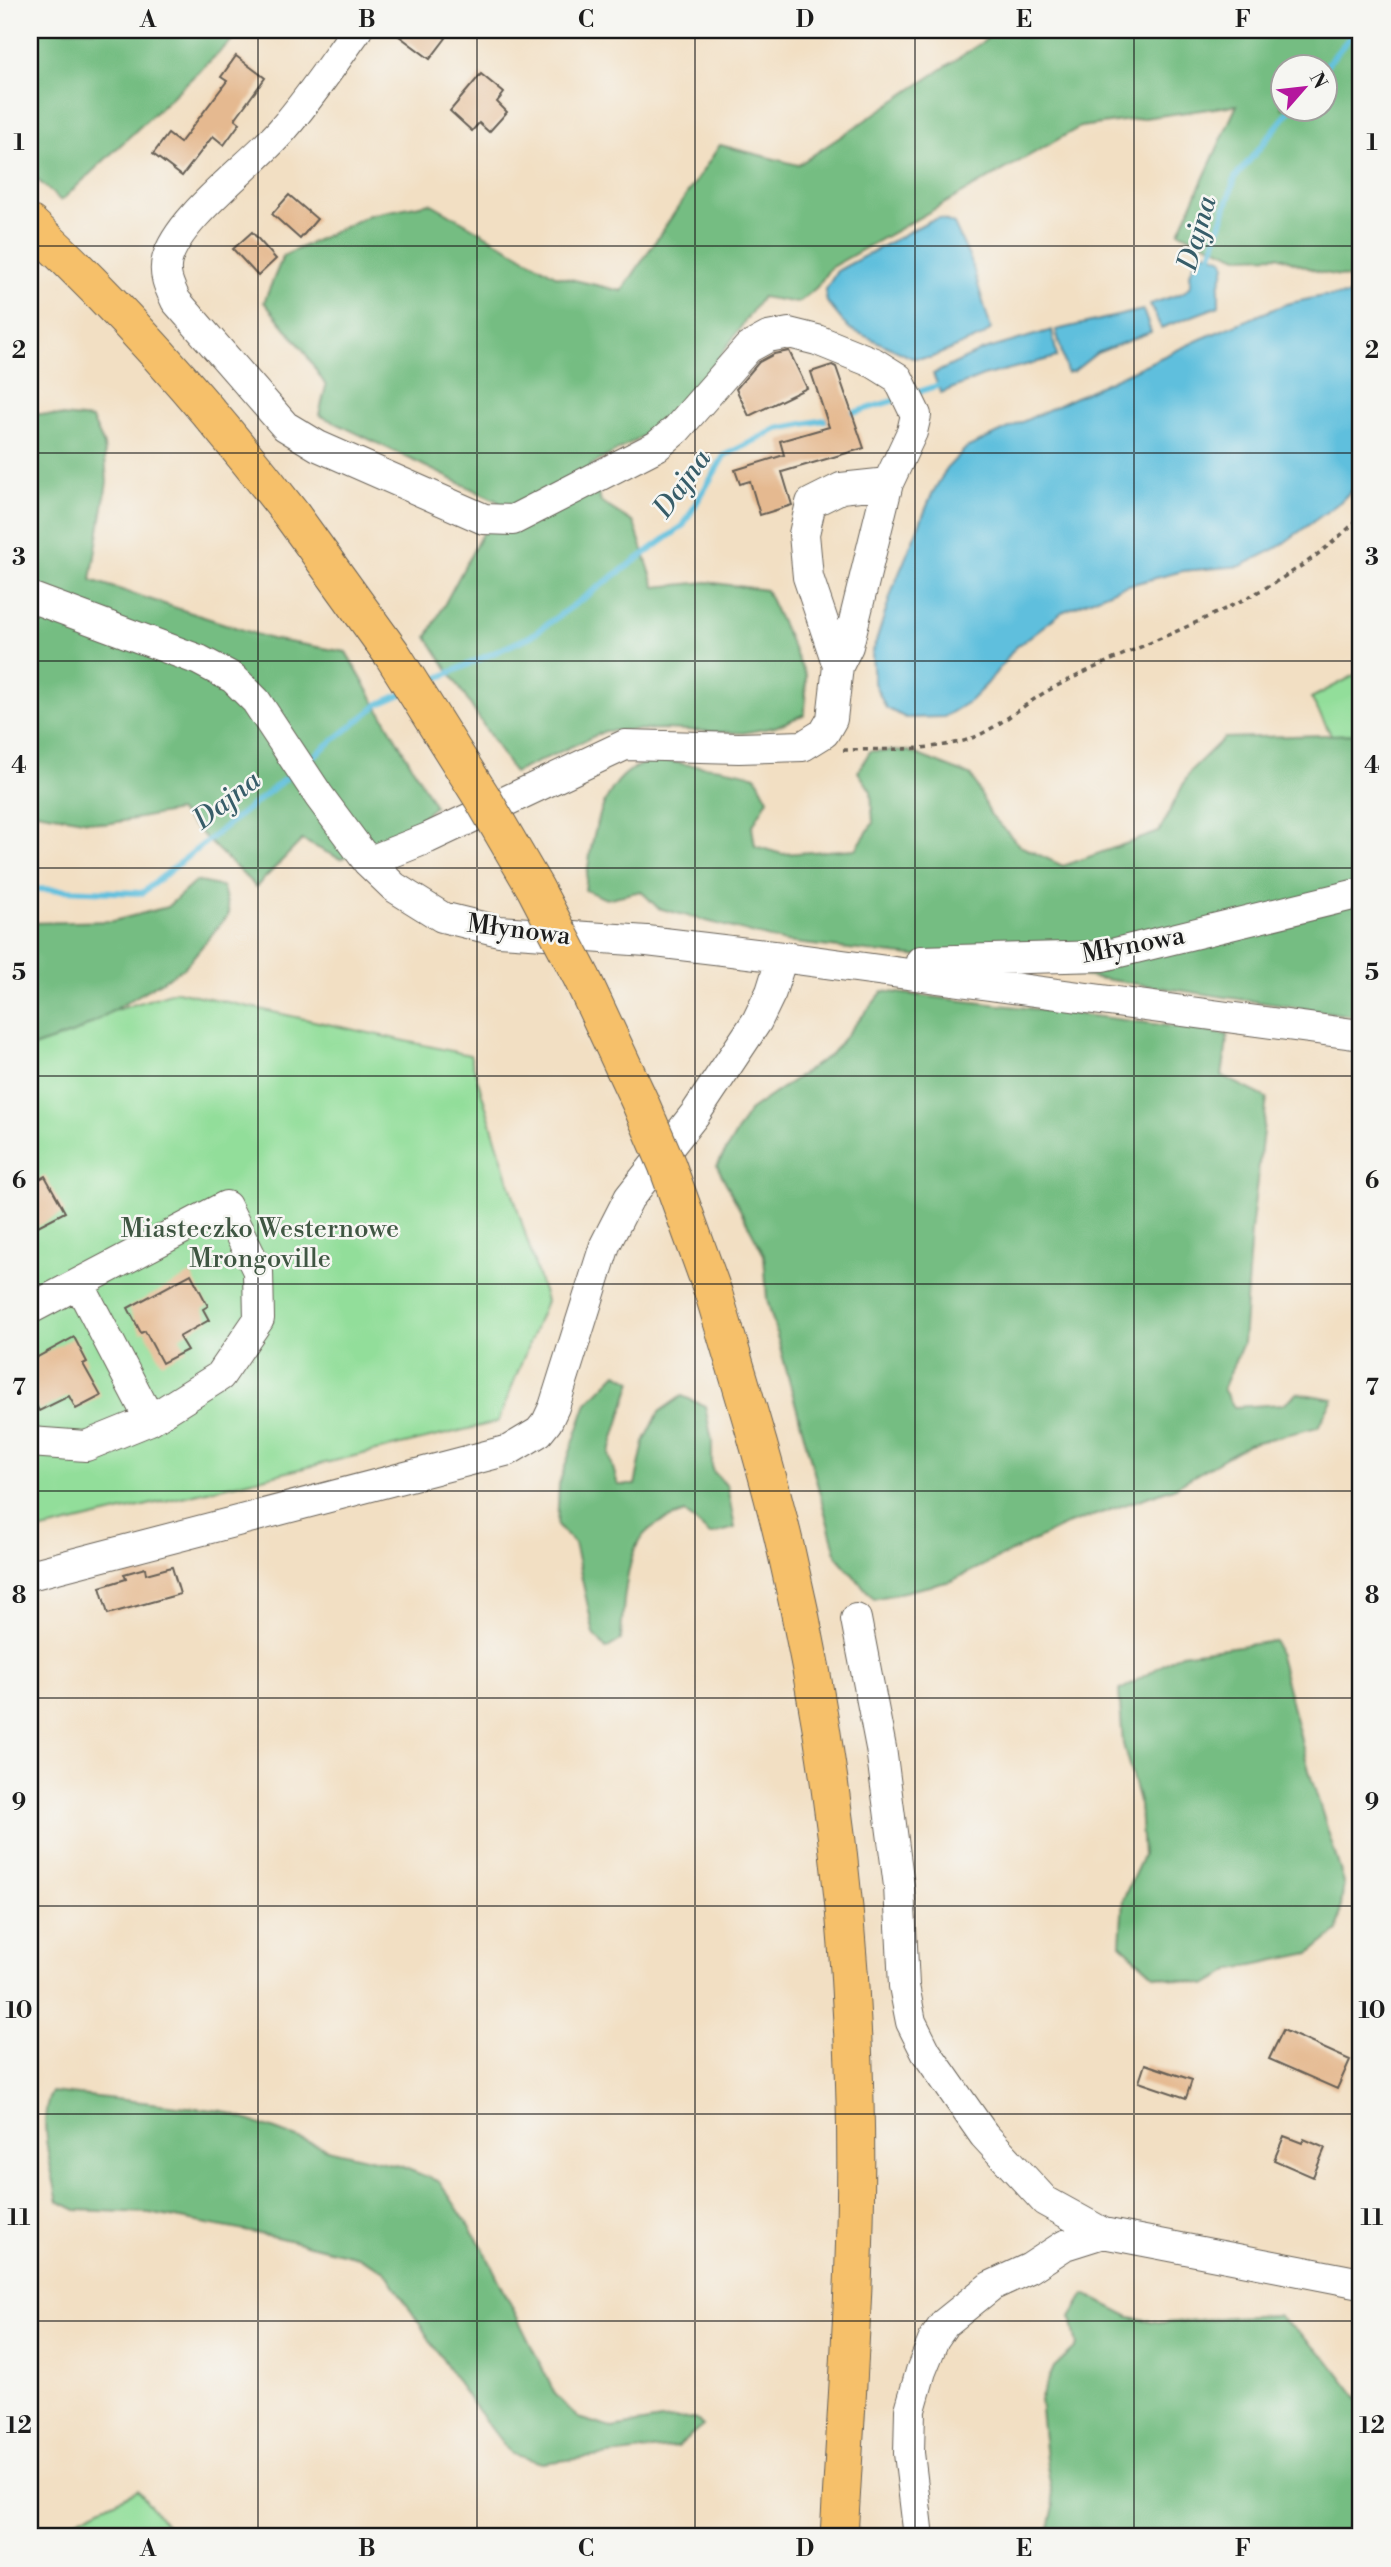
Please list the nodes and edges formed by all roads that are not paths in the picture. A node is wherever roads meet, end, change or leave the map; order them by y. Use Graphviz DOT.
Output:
graph roads {
  1 [pos="357,30"];
  2 [pos="30,224"];
  3 [pos="888,483"];
  4 [pos="30,597"];
  5 [pos="838,666"];
  6 [pos="368,863"];
  7 [pos="1361,893"];
  8 [pos="782,957"];
  9 [pos="907,973"];
  10 [pos="1361,1035"];
  11 [pos="79,1284"];
  12 [pos="30,1309"];
  13 [pos="150,1420"];
  14 [pos="30,1442"];
  15 [pos="30,1575"];
  16 [pos="856,1619"];
  17 [pos="1103,2233"];
  18 [pos="1361,2283"];
  19 [pos="839,2537"];
  20 [pos="919,2537"];
  1 -- 3 [label="street"];
  2 -- 19 [label="main road, bridge"];
  3 -- 5 [label="street"];
  3 -- 5 [label="street"];
  4 -- 6 [label="street, Młynowa"];
  5 -- 6 [label="street"];
  6 -- 8 [label="street, Młynowa"];
  7 -- 9 [label="street, Młynowa"];
  8 -- 9 [label="street, Młynowa"];
  8 -- 15 [label="street"];
  9 -- 10 [label="street, Młynowa"];
  11 -- 12 [label="street"];
  11 -- 13 [label="street"];
  11 -- 13 [label="street"];
  13 -- 14 [label="street"];
  16 -- 17 [label="street"];
  17 -- 18 [label="street"];
  17 -- 20 [label="street"];
}
